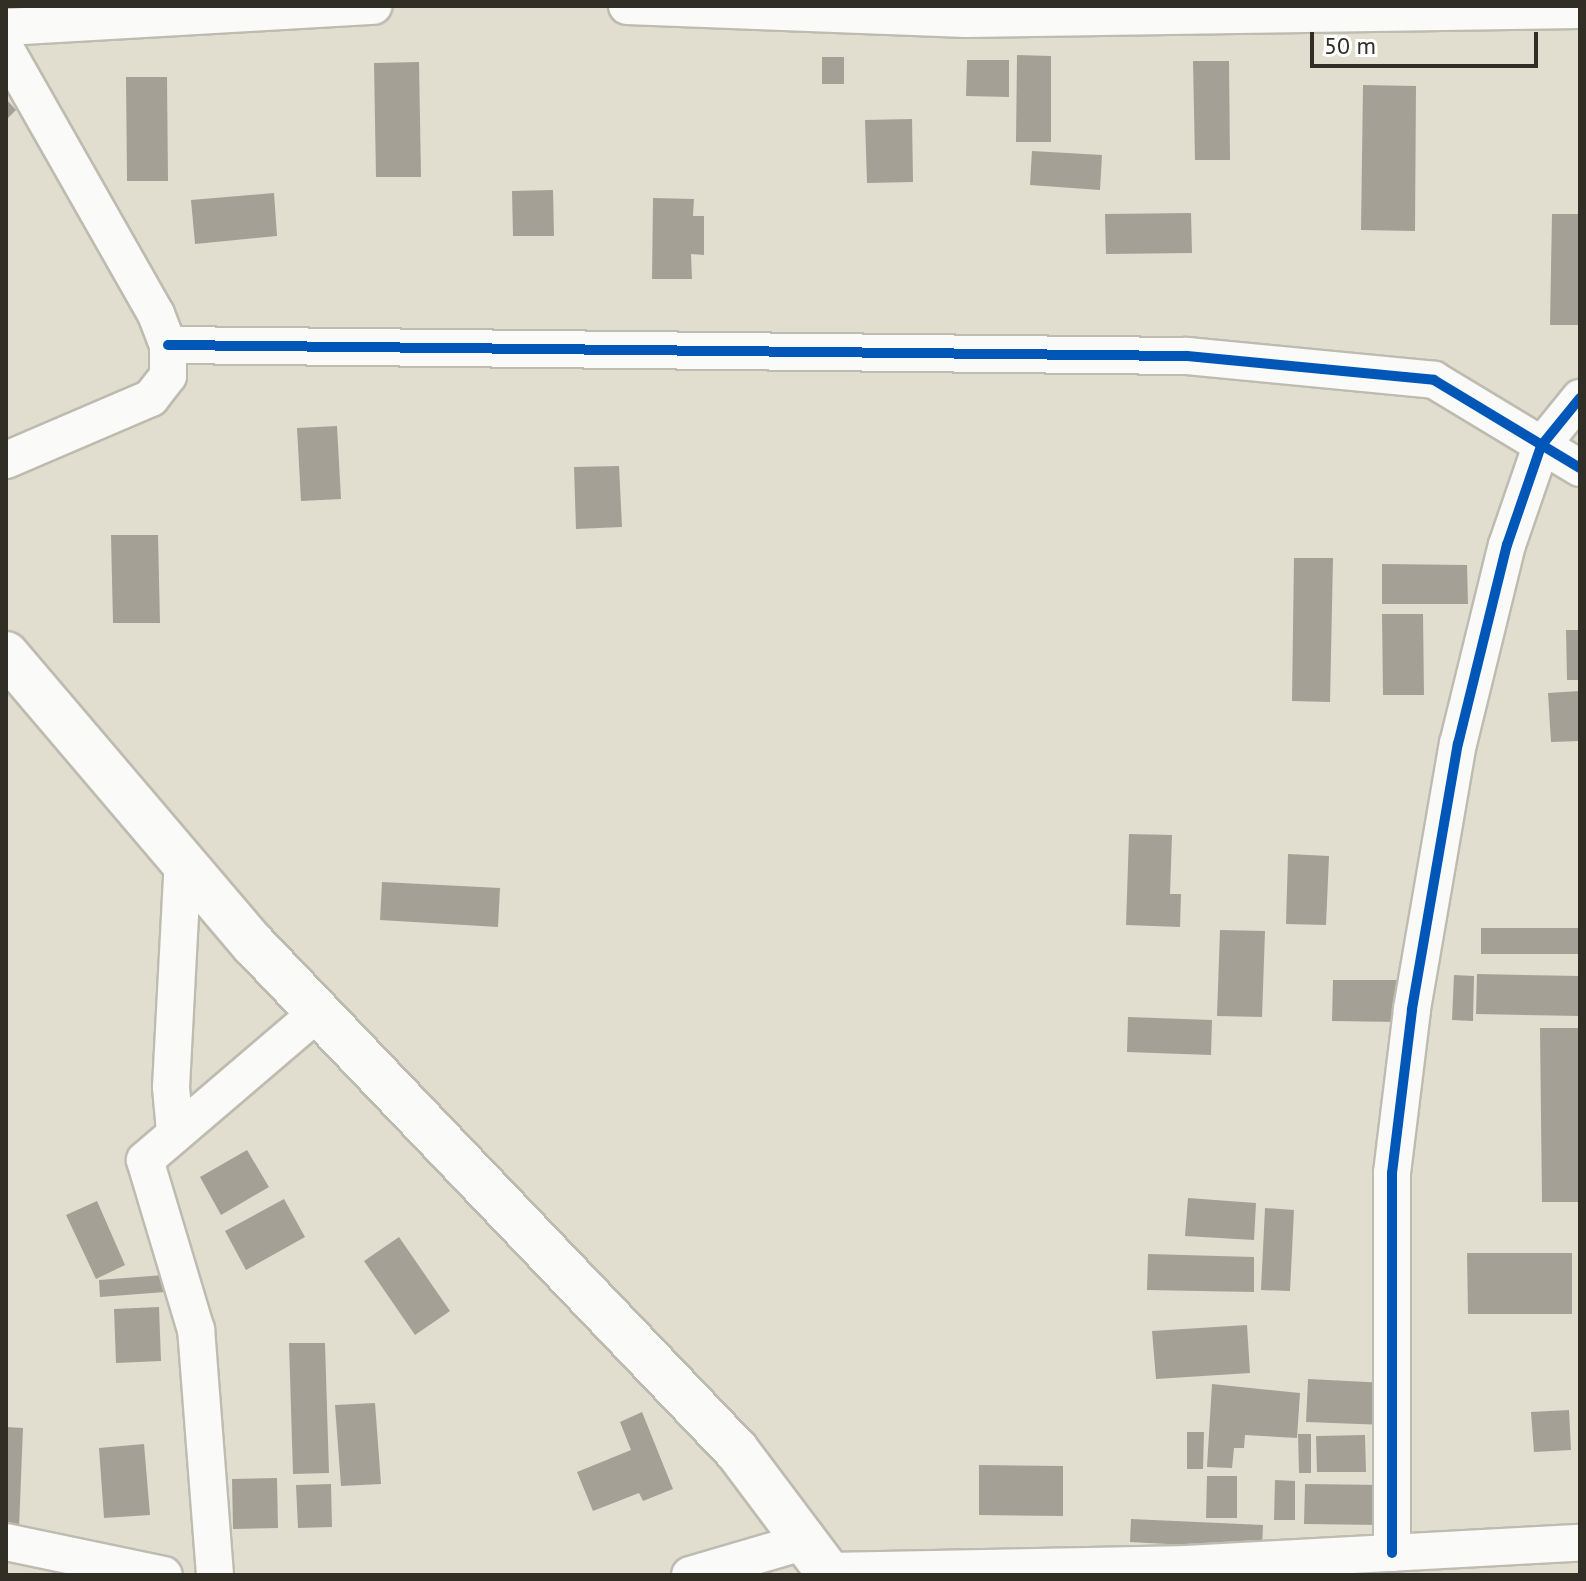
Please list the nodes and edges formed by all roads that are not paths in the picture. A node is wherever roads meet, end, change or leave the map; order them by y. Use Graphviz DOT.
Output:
graph roads {
  1 [pos="373,6"];
  2 [pos="627,6"];
  3 [pos="718,8"];
  4 [pos="1580,10"];
  5 [pos="1230,11"];
  6 [pos="1069,12"];
  7 [pos="6,27"];
  8 [pos="6,50"];
  9 [pos="168,345"];
  10 [pos="1580,398"];
  11 [pos="1541,446"];
  12 [pos="6,460"];
  13 [pos="1580,468"];
  14 [pos="6,654"];
  15 [pos="183,861"];
  16 [pos="318,1012"];
  17 [pos="175,1132"];
  18 [pos="6,1542"];
  19 [pos="1580,1543"];
  20 [pos="1392,1553"];
  21 [pos="822,1562"];
  22 [pos="164,1575"];
  23 [pos="215,1575"];
  24 [pos="690,1575"];
  1 -- 7 [label="street"];
  2 -- 3 [label="street"];
  3 -- 6 [label="street"];
  4 -- 5 [label="street"];
  5 -- 6 [label="street"];
  8 -- 9 [label="street"];
  9 -- 11 [label="street"];
  9 -- 12 [label="street"];
  10 -- 11 [label="street"];
  11 -- 13 [label="street"];
  11 -- 20 [label="street"];
  14 -- 15 [label="main road"];
  15 -- 16 [label="main road"];
  15 -- 17 [label="street"];
  16 -- 17 [label="street"];
  16 -- 21 [label="main road"];
  17 -- 23 [label="street"];
  18 -- 22 [label="street"];
  19 -- 20 [label="street"];
  20 -- 21 [label="street"];
  21 -- 24 [label="street"];
}
